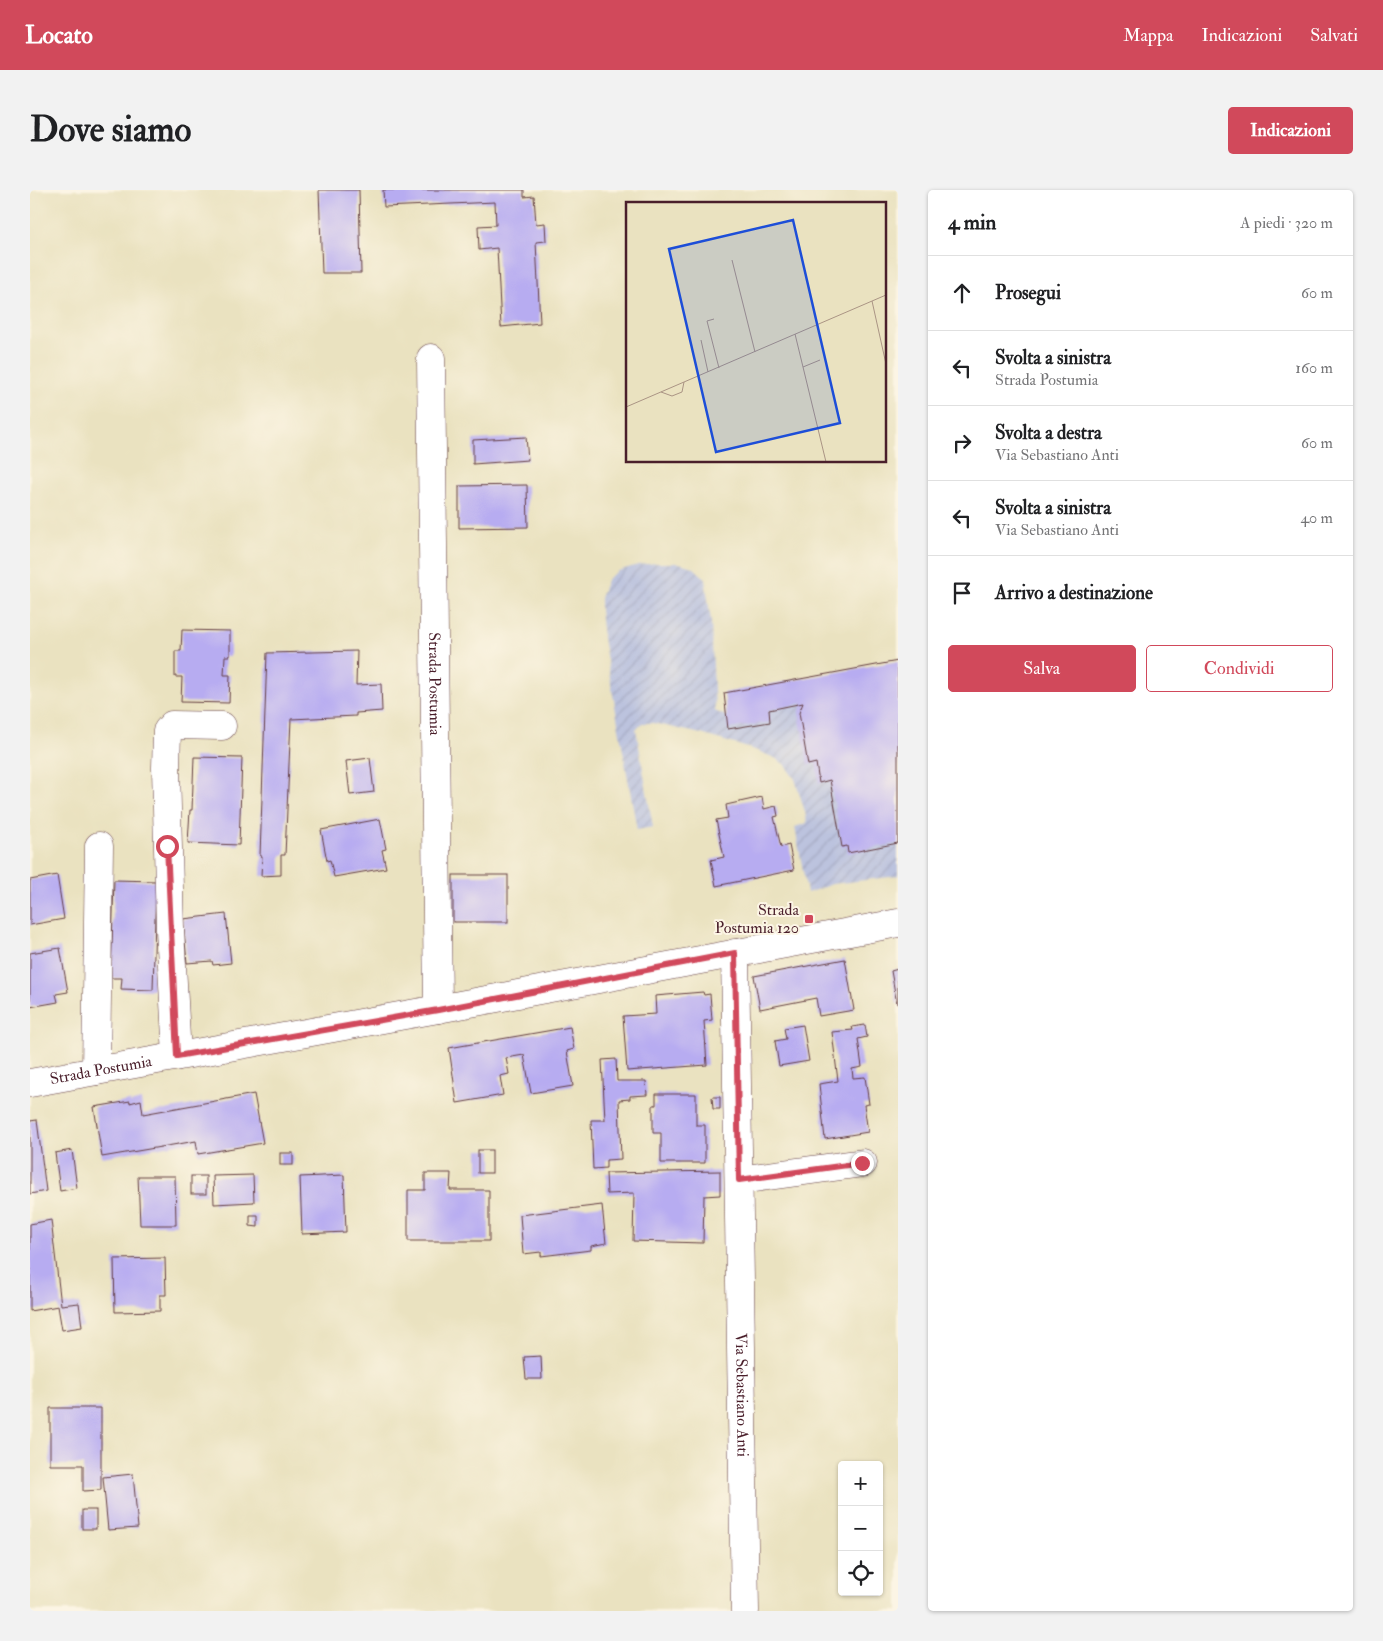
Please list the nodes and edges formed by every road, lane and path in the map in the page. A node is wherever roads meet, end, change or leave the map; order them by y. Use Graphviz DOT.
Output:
graph roads {
  1 [pos="431,358"];
  2 [pos="222,726"];
  3 [pos="99,846"];
  4 [pos="898,923"];
  5 [pos="735,953"];
  6 [pos="438,1010"];
  7 [pos="177,1056"];
  8 [pos="96,1070"];
  9 [pos="30,1082"];
  10 [pos="862,1163"];
  11 [pos="739,1180"];
  12 [pos="745,1611"];
  1 -- 6 [label="street, Strada Postumia"];
  2 -- 7 [label="street"];
  3 -- 8 [label="street"];
  4 -- 5 [label="street, Strada Postumia"];
  5 -- 6 [label="street, Strada Postumia"];
  5 -- 11 [label="street, Via Sebastiano Anti"];
  6 -- 7 [label="street, Strada Postumia"];
  7 -- 8 [label="street, Strada Postumia"];
  8 -- 9 [label="street, Strada Postumia"];
  10 -- 11 [label="street"];
  11 -- 12 [label="street, Via Sebastiano Anti"];
}
